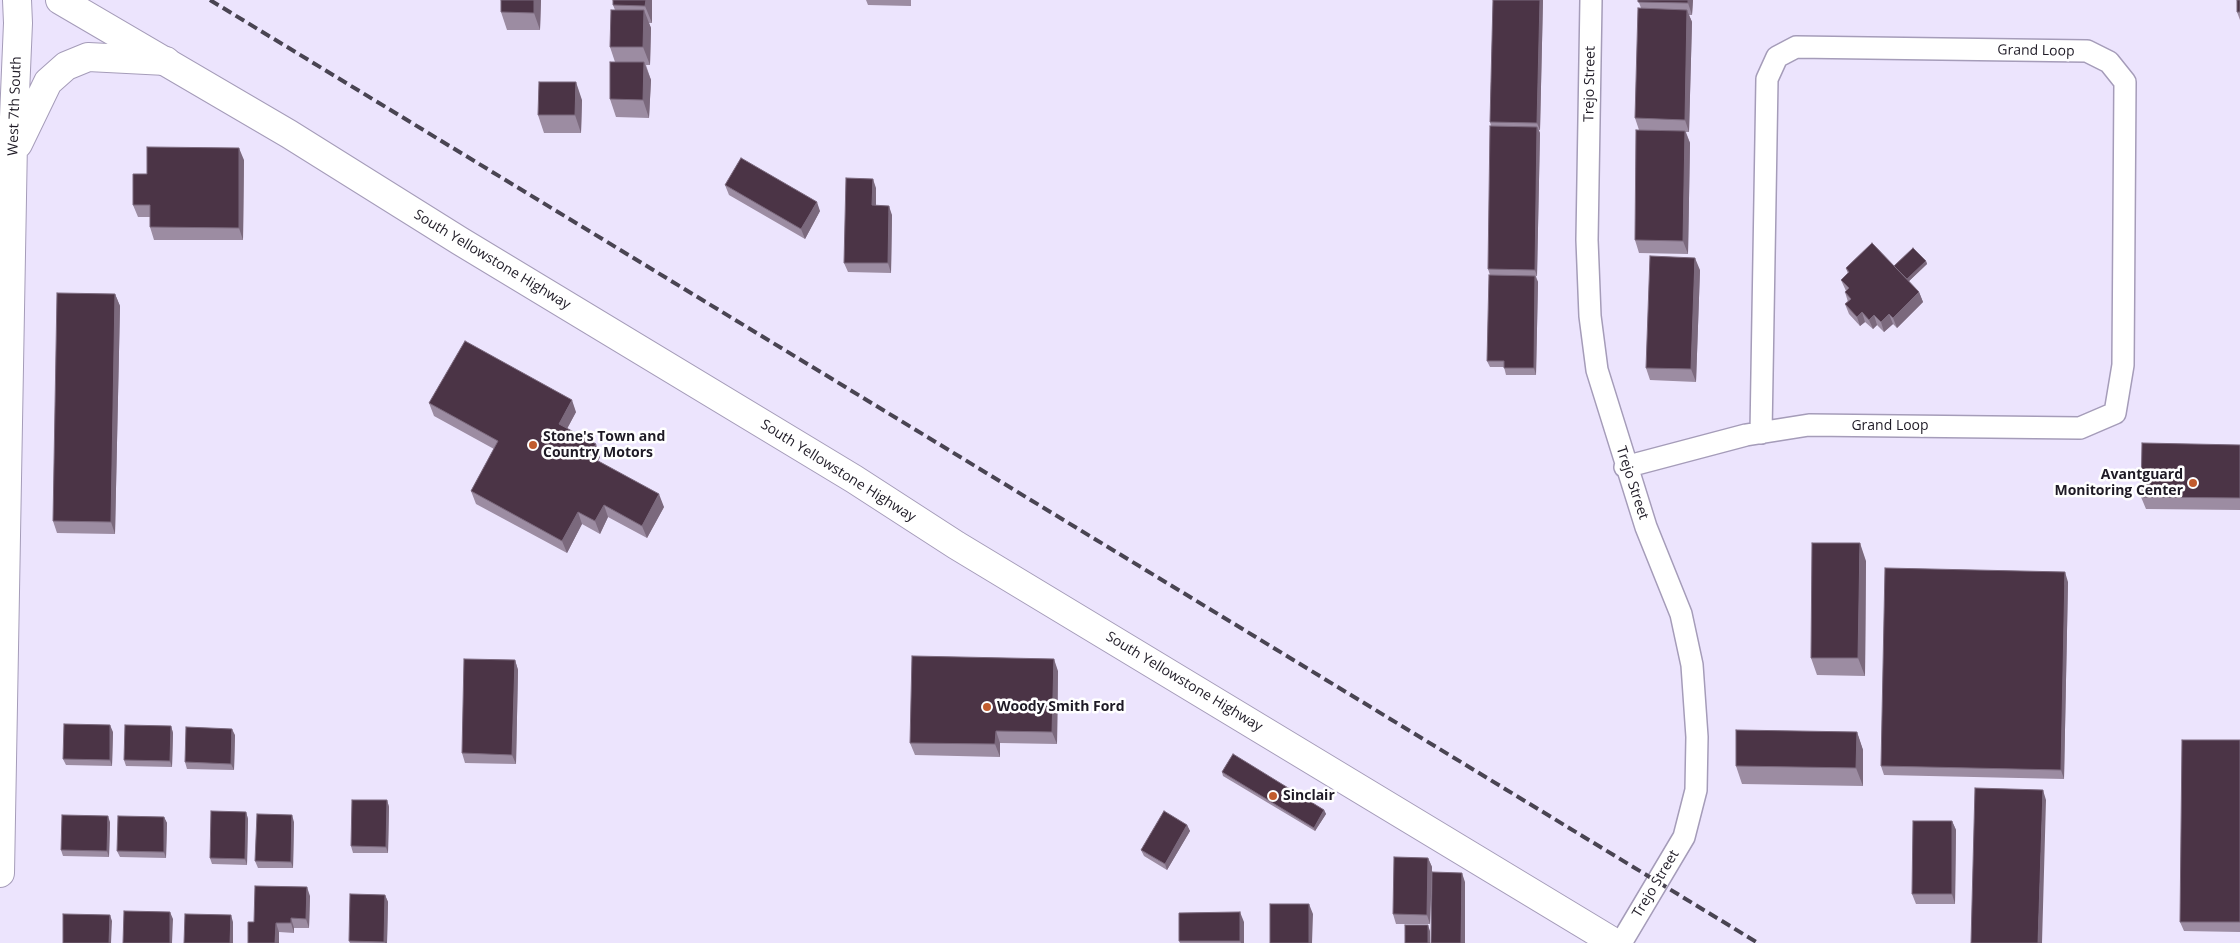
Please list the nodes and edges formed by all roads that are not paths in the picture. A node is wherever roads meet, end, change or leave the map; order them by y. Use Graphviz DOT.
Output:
graph roads {
  1 [pos="17,0"];
  2 [pos="60,0"];
  3 [pos="1591,0"];
  4 [pos="166,61"];
  5 [pos="13,155"];
  6 [pos="1761,433"];
  7 [pos="1625,467"];
  8 [pos="0,873"];
  9 [pos="1615,943"];
  10 [pos="1620,943"];
  1 -- 5 [label="main road, West 7th South"];
  2 -- 4 [label="main road, South Yellowstone Highway"];
  3 -- 7 [label="street, Trejo Street"];
  4 -- 5 [label="main road"];
  4 -- 9 [label="main road, South Yellowstone Highway"];
  5 -- 8 [label="main road, West 7th South"];
  6 -- 6 [label="street, Grand Loop"];
  6 -- 7 [label="street, Grand Loop"];
  7 -- 10 [label="street, Trejo Street"];
}
